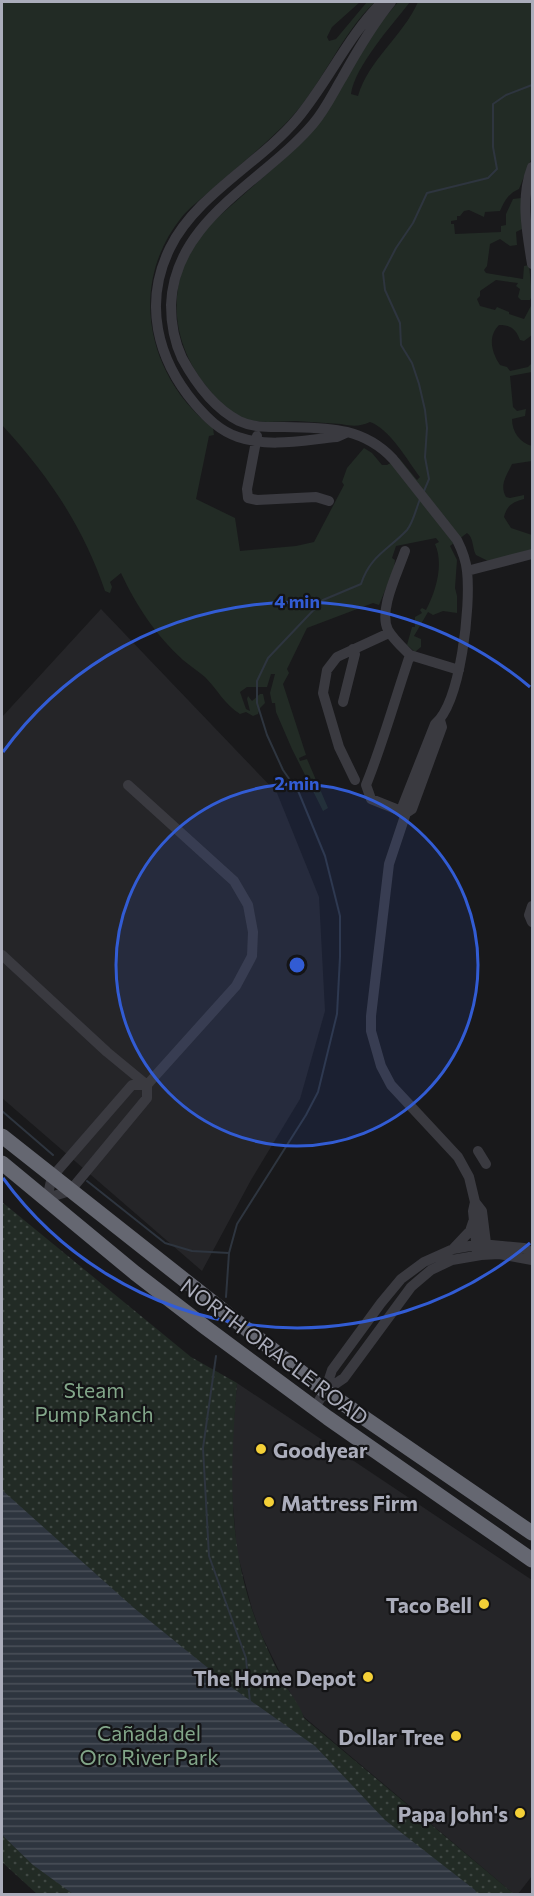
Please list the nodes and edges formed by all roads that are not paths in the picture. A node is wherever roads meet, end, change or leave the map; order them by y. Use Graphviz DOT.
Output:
graph roads {
  1 [pos="382,2"];
  2 [pos="391,2"];
  3 [pos="532,167"];
  4 [pos="532,264"];
  5 [pos="259,427"];
  6 [pos="346,433"];
  7 [pos="256,442"];
  8 [pos="329,501"];
  9 [pos="405,551"];
  10 [pos="532,554"];
  11 [pos="467,571"];
  12 [pos="389,633"];
  13 [pos="353,649"];
  14 [pos="410,655"];
  15 [pos="459,670"];
  16 [pos="343,702"];
  17 [pos="440,720"];
  18 [pos="355,780"];
  19 [pos="128,785"];
  20 [pos="406,813"];
  21 [pos="532,906"];
  22 [pos="532,922"];
  23 [pos="2,955"];
  24 [pos="147,1085"];
  25 [pos="2,1136"];
  26 [pos="478,1151"];
  27 [pos="2,1163"];
  28 [pos="486,1164"];
  29 [pos="52,1177"];
  30 [pos="70,1191"];
  31 [pos="47,1198"];
  32 [pos="475,1202"];
  33 [pos="474,1219"];
  34 [pos="453,1250"];
  35 [pos="482,1250"];
  36 [pos="532,1253"];
  37 [pos="532,1260"];
  38 [pos="325,1391"];
  39 [pos="315,1407"];
  40 [pos="532,1533"];
  41 [pos="532,1560"];
  1 -- 7 [label="street"];
  2 -- 5 [label="street"];
  3 -- 4 [label="street"];
  5 -- 6 [label="street"];
  5 -- 7 [label="street"];
  6 -- 7 [label="street"];
  6 -- 11 [label="street"];
  7 -- 8 [label="street"];
  9 -- 12 [label="street"];
  10 -- 11 [label="street"];
  11 -- 15 [label="street"];
  12 -- 13 [label="street"];
  12 -- 14 [label="street"];
  13 -- 16 [label="street"];
  13 -- 18 [label="street"];
  14 -- 15 [label="street"];
  14 -- 20 [label="street"];
  15 -- 17 [label="street"];
  17 -- 20 [label="street"];
  17 -- 20 [label="street"];
  19 -- 24 [label="street"];
  20 -- 32 [label="street"];
  21 -- 22 [label="street"];
  23 -- 24 [label="street"];
  24 -- 29 [label="street"];
  24 -- 30 [label="street"];
  25 -- 29 [label="highway, NORTH ORACLE ROAD"];
  26 -- 28 [label="street"];
  27 -- 31 [label="highway, NORTH ORACLE ROAD"];
  29 -- 30 [label="highway, NORTH ORACLE ROAD"];
  29 -- 31 [label="street"];
  30 -- 31 [label="street"];
  30 -- 38 [label="highway, NORTH ORACLE ROAD"];
  31 -- 39 [label="highway, NORTH ORACLE ROAD"];
  32 -- 33 [label="street"];
  32 -- 35 [label="street"];
  33 -- 34 [label="street"];
  33 -- 35 [label="street"];
  34 -- 35 [label="street"];
  34 -- 38 [label="street"];
  35 -- 36 [label="street"];
  35 -- 37 [label="street"];
  35 -- 38 [label="street"];
  38 -- 39 [label="street"];
  38 -- 40 [label="highway, NORTH ORACLE ROAD"];
  39 -- 41 [label="highway, NORTH ORACLE ROAD"];
}
